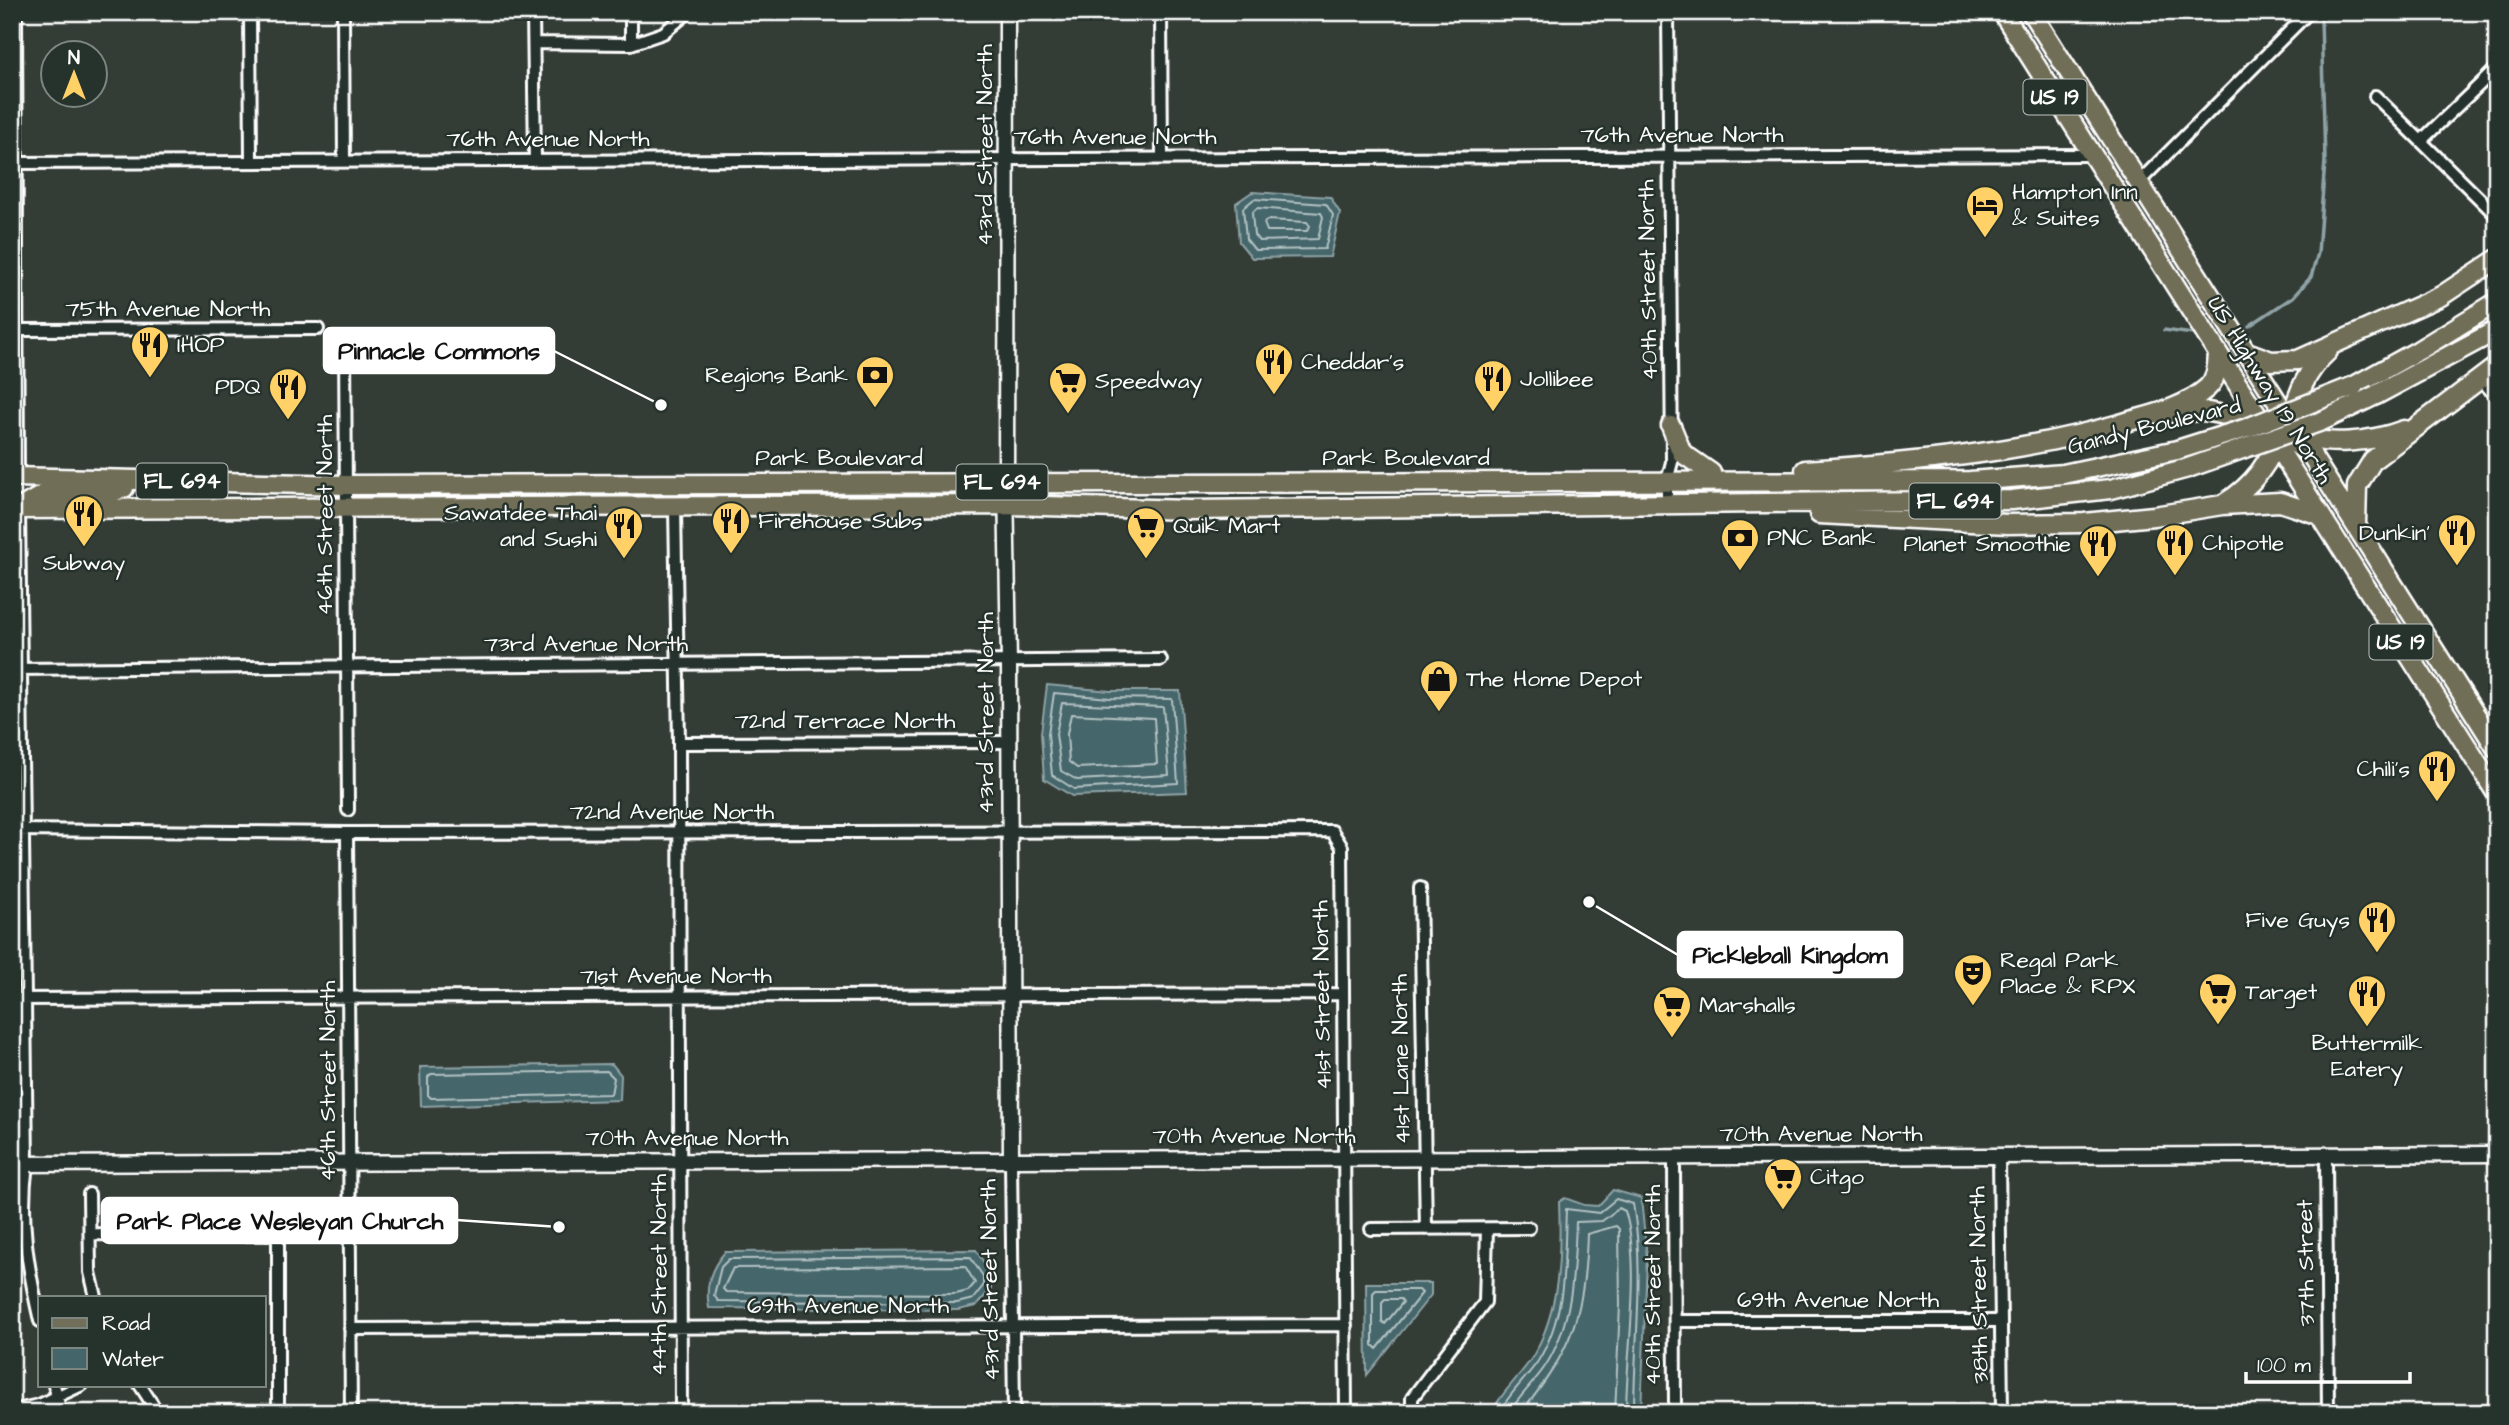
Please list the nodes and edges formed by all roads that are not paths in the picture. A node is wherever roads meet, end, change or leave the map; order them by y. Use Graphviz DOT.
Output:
graph roads {
  1 [pos="16,12"];
  2 [pos="250,12"];
  3 [pos="342,12"];
  4 [pos="533,12"];
  5 [pos="631,12"];
  6 [pos="1007,12"];
  7 [pos="1161,12"];
  8 [pos="1668,12"];
  9 [pos="2002,12"];
  10 [pos="2032,12"];
  11 [pos="2309,12"];
  12 [pos="685,15"];
  13 [pos="534,43"];
  14 [pos="631,44"];
  15 [pos="2497,68"];
  16 [pos="2375,96"];
  17 [pos="2422,141"];
  18 [pos="2092,155"];
  19 [pos="1668,156"];
  20 [pos="1162,158"];
  21 [pos="1008,159"];
  22 [pos="535,160"];
  23 [pos="344,161"];
  24 [pos="251,162"];
  25 [pos="14,163"];
  26 [pos="2139,181"];
  27 [pos="2497,216"];
  28 [pos="2497,258"];
  29 [pos="2497,302"];
  30 [pos="318,329"];
  31 [pos="17,330"];
  32 [pos="2497,330"];
  33 [pos="345,344"];
  34 [pos="2336,344"];
  35 [pos="2247,352"];
  36 [pos="2218,354"];
  37 [pos="2497,366"];
  38 [pos="2482,379"];
  39 [pos="2497,398"];
  40 [pos="2159,413"];
  41 [pos="2420,424"];
  42 [pos="1671,426"];
  43 [pos="2283,430"];
  44 [pos="1711,473"];
  45 [pos="14,478"];
  46 [pos="143,480"];
  47 [pos="1519,481"];
  48 [pos="1667,481"];
  49 [pos="1006,482"];
  50 [pos="1331,482"];
  51 [pos="732,483"];
  52 [pos="648,484"];
  53 [pos="346,485"];
  54 [pos="1006,505"];
  55 [pos="1667,505"];
  56 [pos="1718,505"];
  57 [pos="2222,505"];
  58 [pos="589,508"];
  59 [pos="675,508"];
  60 [pos="1336,508"];
  61 [pos="15,509"];
  62 [pos="346,510"];
  63 [pos="1189,510"];
  64 [pos="2320,515"];
  65 [pos="2356,524"];
  66 [pos="1161,660"];
  67 [pos="1009,663"];
  68 [pos="678,665"];
  69 [pos="347,666"];
  70 [pos="17,669"];
  71 [pos="1010,742"];
  72 [pos="680,743"];
  73 [pos="2497,749"];
  74 [pos="2497,794"];
  75 [pos="348,810"];
  76 [pos="17,830"];
  77 [pos="1010,831"];
  78 [pos="1332,831"];
  79 [pos="347,833"];
  80 [pos="679,833"];
  81 [pos="1420,888"];
  82 [pos="1010,993"];
  83 [pos="1341,994"];
  84 [pos="679,997"];
  85 [pos="12,999"];
  86 [pos="25,999"];
  87 [pos="348,999"];
  88 [pos="2497,1154"];
  89 [pos="2326,1155"];
  90 [pos="1999,1157"];
  91 [pos="1423,1158"];
  92 [pos="1674,1158"];
  93 [pos="1346,1159"];
  94 [pos="1011,1160"];
  95 [pos="680,1161"];
  96 [pos="349,1162"];
  97 [pos="19,1164"];
  98 [pos="89,1194"];
  99 [pos="1529,1228"];
  100 [pos="1371,1229"];
  101 [pos="1426,1229"];
  102 [pos="1487,1229"];
  103 [pos="92,1234"];
  104 [pos="278,1235"];
  105 [pos="317,1235"];
  106 [pos="96,1296"];
  107 [pos="38,1310"];
  108 [pos="1675,1321"];
  109 [pos="2001,1321"];
  110 [pos="1346,1325"];
  111 [pos="1013,1326"];
  112 [pos="680,1328"];
  113 [pos="350,1329"];
  114 [pos="54,1386"];
  115 [pos="80,1386"];
  116 [pos="141,1386"];
  117 [pos="57,1397"];
  118 [pos="12,1411"];
  119 [pos="61,1413"];
  120 [pos="158,1413"];
  121 [pos="278,1413"];
  122 [pos="351,1413"];
  123 [pos="681,1413"];
  124 [pos="1014,1413"];
  125 [pos="1346,1413"];
  126 [pos="1412,1413"];
  127 [pos="1675,1413"];
  128 [pos="2002,1413"];
  129 [pos="2328,1413"];
  1 -- 25 [label="street"];
  2 -- 24 [label="street"];
  3 -- 23 [label="street"];
  4 -- 13 [label="street"];
  5 -- 14 [label="street"];
  6 -- 21 [label="street, 43rd Street North"];
  7 -- 20 [label="street"];
  8 -- 19 [label="street, 40th Street North"];
  9 -- 18 [label="main road, US Highway 19 North / US 19"];
  10 -- 26 [label="main road, US Highway 19 North / US 19"];
  11 -- 26 [label="street"];
  12 -- 14 [label="street"];
  13 -- 14 [label="street"];
  13 -- 22 [label="street"];
  15 -- 17 [label="street"];
  16 -- 17 [label="street"];
  17 -- 27 [label="street"];
  18 -- 19 [label="street, 76th Avenue North"];
  18 -- 36 [label="main road, US Highway 19 North / US 19"];
  19 -- 20 [label="street, 76th Avenue North"];
  19 -- 42 [label="street, 40th Street North"];
  20 -- 21 [label="street, 76th Avenue North"];
  21 -- 22 [label="street, 76th Avenue North"];
  21 -- 49 [label="street, 43rd Street North"];
  22 -- 23 [label="street, 76th Avenue North"];
  23 -- 24 [label="street, 76th Avenue North"];
  24 -- 25 [label="street, 76th Avenue North"];
  25 -- 31 [label="street"];
  26 -- 35 [label="main road, US Highway 19 North / US 19"];
  28 -- 34 [label="main road"];
  29 -- 48 [label="main road, Gandy Boulevard / FL 694, bridge"];
  30 -- 31 [label="street, 75th Avenue North"];
  31 -- 45 [label="street"];
  32 -- 56 [label="main road, Gandy Boulevard / FL 694, bridge"];
  33 -- 53 [label="street, 46th Street North"];
  34 -- 35 [label="main road"];
  34 -- 43 [label="main road"];
  35 -- 43 [label="main road, US Highway 19 North / US 19"];
  36 -- 40 [label="main road"];
  36 -- 43 [label="main road, US Highway 19 North / US 19"];
  37 -- 38 [label="main road"];
  38 -- 39 [label="street"];
  38 -- 41 [label="main road"];
  40 -- 43 [label="main road"];
  40 -- 44 [label="main road"];
  41 -- 43 [label="main road"];
  41 -- 65 [label="main road"];
  42 -- 44 [label="main road"];
  42 -- 48 [label="street, 40th Street North"];
  43 -- 57 [label="main road"];
  43 -- 64 [label="main road, US Highway 19 North / US 19"];
  43 -- 65 [label="main road, US Highway 19 North / US 19"];
  44 -- 48 [label="main road"];
  45 -- 46 [label="main road, Park Boulevard / FL 694"];
  46 -- 53 [label="main road, Park Boulevard / FL 694"];
  46 -- 61 [label="main road"];
  47 -- 48 [label="main road, Park Boulevard / FL 694"];
  47 -- 50 [label="main road, Park Boulevard / FL 694"];
  47 -- 60 [label="main road"];
  48 -- 55 [label="street, 40th Street North"];
  49 -- 50 [label="main road, Park Boulevard / FL 694"];
  49 -- 51 [label="main road, Park Boulevard / FL 694"];
  49 -- 54 [label="street, 43rd Street North"];
  50 -- 63 [label="main road"];
  51 -- 52 [label="main road, Park Boulevard / FL 694"];
  51 -- 59 [label="main road"];
  52 -- 53 [label="main road, Park Boulevard / FL 694"];
  52 -- 58 [label="main road"];
  53 -- 62 [label="street, 46th Street North"];
  54 -- 59 [label="main road, Park Boulevard / FL 694"];
  54 -- 63 [label="main road, Park Boulevard / FL 694"];
  54 -- 67 [label="street, 43rd Street North"];
  55 -- 56 [label="main road, Gandy Boulevard / FL 694"];
  55 -- 60 [label="main road, Park Boulevard / FL 694"];
  56 -- 57 [label="main road"];
  57 -- 64 [label="main road"];
  58 -- 59 [label="main road, Park Boulevard / FL 694"];
  58 -- 62 [label="main road, Park Boulevard / FL 694"];
  59 -- 68 [label="street, 44th Street North"];
  60 -- 63 [label="main road, Park Boulevard / FL 694"];
  61 -- 62 [label="main road, Park Boulevard / FL 694"];
  61 -- 70 [label="street"];
  62 -- 69 [label="street, 46th Street North"];
  64 -- 74 [label="main road, US Highway 19 North / US 19"];
  65 -- 73 [label="main road, US Highway 19 North / US 19"];
  66 -- 67 [label="street, 73rd Avenue North"];
  67 -- 68 [label="street, 73rd Avenue North"];
  67 -- 71 [label="street, 43rd Street North"];
  68 -- 69 [label="street, 73rd Avenue North"];
  68 -- 72 [label="street, 44th Street North"];
  69 -- 70 [label="street, 73rd Avenue North"];
  69 -- 75 [label="street, 46th Street North"];
  70 -- 76 [label="street"];
  71 -- 72 [label="street, 72nd Terrace North"];
  71 -- 77 [label="street, 43rd Street North"];
  72 -- 80 [label="street, 44th Street North"];
  76 -- 79 [label="street, 72nd Avenue North"];
  76 -- 86 [label="street"];
  77 -- 78 [label="street, 72nd Avenue North"];
  77 -- 80 [label="street, 72nd Avenue North"];
  77 -- 82 [label="street, 43rd Street North"];
  78 -- 83 [label="street, 41st Street North"];
  79 -- 80 [label="street, 72nd Avenue North"];
  79 -- 87 [label="street, 46th Street North"];
  80 -- 84 [label="street, 44th Street North"];
  81 -- 91 [label="street, 41st Lane North"];
  82 -- 83 [label="street, 71st Avenue North"];
  82 -- 84 [label="street, 71st Avenue North"];
  82 -- 94 [label="street, 43rd Street North"];
  83 -- 93 [label="street, 41st Street North"];
  84 -- 87 [label="street, 71st Avenue North"];
  84 -- 95 [label="street, 44th Street North"];
  85 -- 86 [label="street, 71st Avenue North"];
  86 -- 87 [label="street, 71st Avenue North"];
  86 -- 97 [label="street"];
  87 -- 96 [label="street, 46th Street North"];
  88 -- 89 [label="street, 70th Avenue North"];
  89 -- 90 [label="street, 70th Avenue North"];
  89 -- 129 [label="street, 37th Street"];
  90 -- 92 [label="street, 70th Avenue North"];
  90 -- 109 [label="street, 38th Street North"];
  91 -- 92 [label="street, 70th Avenue North"];
  91 -- 93 [label="street, 70th Avenue North"];
  91 -- 101 [label="street, 41st Lane North"];
  92 -- 108 [label="street, 40th Street North"];
  93 -- 94 [label="street, 70th Avenue North"];
  93 -- 110 [label="street, 41st Street North"];
  94 -- 95 [label="street, 70th Avenue North"];
  94 -- 111 [label="street, 43rd Street North"];
  95 -- 96 [label="street, 70th Avenue North"];
  95 -- 112 [label="street, 44th Street North"];
  96 -- 97 [label="street, 70th Avenue North"];
  96 -- 113 [label="street, 46th Street North"];
  97 -- 107 [label="street"];
  98 -- 103 [label="street"];
  99 -- 102 [label="street"];
  100 -- 101 [label="street"];
  101 -- 102 [label="street"];
  102 -- 126 [label="street"];
  103 -- 104 [label="street"];
  103 -- 106 [label="street"];
  104 -- 105 [label="street"];
  104 -- 121 [label="street"];
  108 -- 109 [label="street, 69th Avenue North"];
  108 -- 127 [label="street, 40th Street North"];
  109 -- 128 [label="street, 38th Street North"];
  110 -- 111 [label="street, 69th Avenue North"];
  110 -- 125 [label="street, 41st Street North"];
  111 -- 112 [label="street, 69th Avenue North"];
  111 -- 124 [label="street, 43rd Street North"];
  112 -- 113 [label="street, 69th Avenue North"];
  112 -- 123 [label="street, 44th Street North"];
  113 -- 122 [label="street, 46th Street North"];
  114 -- 117 [label="street"];
  115 -- 117 [label="street"];
  116 -- 120 [label="street"];
  117 -- 118 [label="street"];
  117 -- 119 [label="street"];
}
